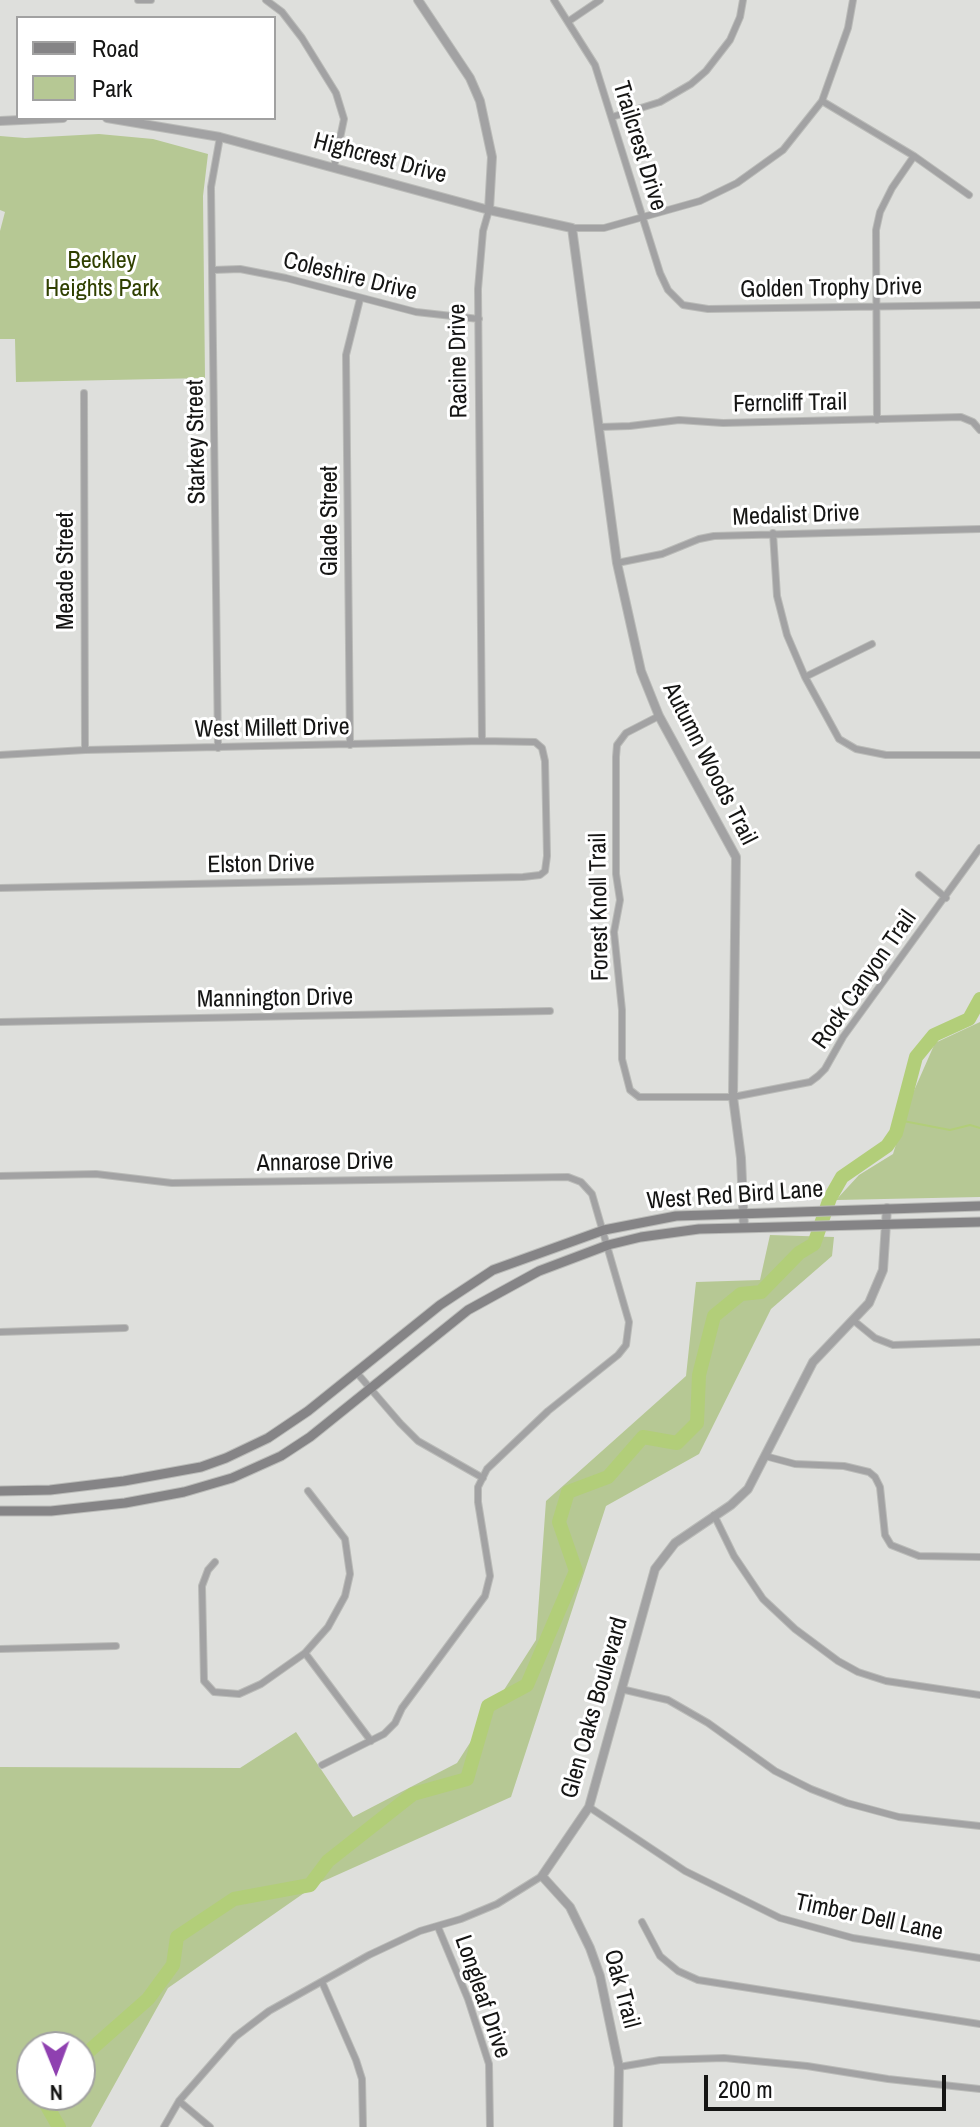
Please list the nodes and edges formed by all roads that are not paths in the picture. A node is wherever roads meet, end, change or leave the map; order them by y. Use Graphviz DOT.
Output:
graph roads {
  1 [pos="138,0"];
  2 [pos="151,0"];
  3 [pos="266,0"];
  4 [pos="418,0"];
  5 [pos="554,0"];
  6 [pos="600,0"];
  7 [pos="743,0"];
  8 [pos="853,0"];
  9 [pos="569,21"];
  10 [pos="822,101"];
  11 [pos="612,117"];
  12 [pos="21,120"];
  13 [pos="119,120"];
  14 [pos="0,121"];
  15 [pos="220,137"];
  16 [pos="914,156"];
  17 [pos="334,167"];
  18 [pos="969,195"];
  19 [pos="489,210"];
  20 [pos="641,219"];
  21 [pos="572,228"];
  22 [pos="213,270"];
  23 [pos="360,299"];
  24 [pos="683,305"];
  25 [pos="878,305"];
  26 [pos="980,305"];
  27 [pos="479,319"];
  28 [pos="84,393"];
  29 [pos="877,420"];
  30 [pos="600,427"];
  31 [pos="979,428"];
  32 [pos="980,529"];
  33 [pos="773,533"];
  34 [pos="617,563"];
  35 [pos="872,644"];
  36 [pos="805,677"];
  37 [pos="659,716"];
  38 [pos="482,741"];
  39 [pos="350,745"];
  40 [pos="218,748"];
  41 [pos="85,750"];
  42 [pos="0,755"];
  43 [pos="980,755"];
  44 [pos="980,848"];
  45 [pos="919,875"];
  46 [pos="523,877"];
  47 [pos="0,888"];
  48 [pos="946,898"];
  49 [pos="550,1011"];
  50 [pos="0,1022"];
  51 [pos="656,1097"];
  52 [pos="733,1097"];
  53 [pos="0,1176"];
  54 [pos="980,1206"];
  55 [pos="887,1208"];
  56 [pos="743,1213"];
  57 [pos="980,1222"];
  58 [pos="887,1223"];
  59 [pos="744,1228"];
  60 [pos="604,1230"];
  61 [pos="608,1245"];
  62 [pos="853,1320"];
  63 [pos="125,1328"];
  64 [pos="0,1332"];
  65 [pos="980,1342"];
  66 [pos="357,1373"];
  67 [pos="370,1389"];
  68 [pos="268,1438"];
  69 [pos="281,1456"];
  70 [pos="765,1456"];
  71 [pos="483,1478"];
  72 [pos="50,1490"];
  73 [pos="0,1491"];
  74 [pos="308,1491"];
  75 [pos="0,1511"];
  76 [pos="51,1511"];
  77 [pos="714,1515"];
  78 [pos="980,1557"];
  79 [pos="215,1562"];
  80 [pos="116,1646"];
  81 [pos="0,1649"];
  82 [pos="305,1653"];
  83 [pos="621,1689"];
  84 [pos="980,1695"];
  85 [pos="371,1741"];
  86 [pos="322,1765"];
  87 [pos="589,1807"];
  88 [pos="980,1826"];
  89 [pos="542,1876"];
  90 [pos="642,1922"];
  91 [pos="438,1927"];
  92 [pos="980,1958"];
  93 [pos="322,1982"];
  94 [pos="980,2024"];
  95 [pos="619,2067"];
  96 [pos="980,2089"];
  97 [pos="179,2101"];
  98 [pos="164,2127"];
  99 [pos="210,2127"];
  100 [pos="363,2127"];
  101 [pos="490,2127"];
  102 [pos="618,2127"];
  1 -- 2 [label="street"];
  3 -- 17 [label="street"];
  4 -- 19 [label="street, Racine Drive"];
  5 -- 9 [label="street, Trailcrest Drive"];
  6 -- 9 [label="street"];
  7 -- 11 [label="street"];
  8 -- 10 [label="street, Highcrest Drive"];
  9 -- 11 [label="street, Trailcrest Drive"];
  10 -- 16 [label="street"];
  10 -- 20 [label="street, Highcrest Drive"];
  11 -- 20 [label="street, Trailcrest Drive"];
  12 -- 14 [label="street"];
  13 -- 15 [label="street, Highcrest Drive"];
  15 -- 17 [label="street, Highcrest Drive"];
  15 -- 22 [label="street, Starkey Street"];
  16 -- 18 [label="street"];
  16 -- 25 [label="street"];
  17 -- 19 [label="street, Highcrest Drive"];
  19 -- 21 [label="street, Highcrest Drive"];
  19 -- 27 [label="street, Racine Drive"];
  20 -- 21 [label="street, Highcrest Drive"];
  20 -- 24 [label="street, Trailcrest Drive"];
  21 -- 30 [label="street, Autumn Woods Trail"];
  22 -- 23 [label="street, Coleshire Drive"];
  22 -- 40 [label="street, Starkey Street"];
  23 -- 27 [label="street, Coleshire Drive"];
  23 -- 39 [label="street, Glade Street"];
  24 -- 25 [label="street, Golden Trophy Drive"];
  25 -- 26 [label="street, Golden Trophy Drive"];
  25 -- 29 [label="street"];
  27 -- 38 [label="street, Racine Drive"];
  28 -- 41 [label="street, Meade Street"];
  29 -- 30 [label="street, Ferncliff Trail"];
  29 -- 31 [label="street, Ferncliff Trail"];
  30 -- 34 [label="street, Autumn Woods Trail"];
  32 -- 33 [label="street, Medalist Drive"];
  33 -- 34 [label="street, Medalist Drive"];
  33 -- 36 [label="street"];
  34 -- 37 [label="street, Autumn Woods Trail"];
  35 -- 36 [label="street"];
  36 -- 43 [label="street"];
  37 -- 51 [label="street, Forest Knoll Trail"];
  37 -- 52 [label="street, Autumn Woods Trail"];
  38 -- 39 [label="street, West Millett Drive"];
  38 -- 46 [label="street, West Millett Drive"];
  39 -- 40 [label="street, West Millett Drive"];
  40 -- 41 [label="street, West Millett Drive"];
  41 -- 42 [label="street, West Millett Drive"];
  44 -- 48 [label="street, Rock Canyon Trail"];
  45 -- 48 [label="street"];
  46 -- 47 [label="street, Elston Drive"];
  48 -- 52 [label="street, Rock Canyon Trail"];
  49 -- 50 [label="street, Mannington Drive"];
  51 -- 52 [label="street, Rock Canyon Trail"];
  52 -- 56 [label="street, Autumn Woods Trail"];
  53 -- 60 [label="street, Annarose Drive"];
  54 -- 55 [label="main road, West Red Bird Lane"];
  55 -- 56 [label="main road, West Red Bird Lane"];
  55 -- 58 [label="street, Glen Oaks Boulevard"];
  56 -- 59 [label="street, Autumn Woods Trail"];
  56 -- 60 [label="main road, West Red Bird Lane"];
  57 -- 58 [label="main road, West Red Bird Lane"];
  58 -- 59 [label="main road, West Red Bird Lane"];
  58 -- 62 [label="street, Glen Oaks Boulevard"];
  59 -- 61 [label="main road, West Red Bird Lane"];
  60 -- 61 [label="street, Annarose Drive"];
  60 -- 66 [label="main road, West Red Bird Lane"];
  61 -- 67 [label="main road, West Red Bird Lane"];
  61 -- 71 [label="street, Annarose Drive"];
  62 -- 65 [label="street"];
  62 -- 70 [label="street, Glen Oaks Boulevard"];
  63 -- 64 [label="street"];
  66 -- 67 [label="street"];
  66 -- 68 [label="main road, West Red Bird Lane"];
  67 -- 69 [label="main road, West Red Bird Lane"];
  67 -- 71 [label="street"];
  68 -- 69 [label="main road"];
  68 -- 72 [label="main road, West Red Bird Lane"];
  69 -- 76 [label="main road, West Red Bird Lane"];
  70 -- 77 [label="street, Glen Oaks Boulevard"];
  70 -- 78 [label="street"];
  71 -- 85 [label="street"];
  72 -- 73 [label="main road, West Red Bird Lane"];
  72 -- 76 [label="main road"];
  74 -- 82 [label="street"];
  75 -- 76 [label="main road, West Red Bird Lane"];
  77 -- 83 [label="street, Glen Oaks Boulevard"];
  77 -- 84 [label="street"];
  79 -- 82 [label="street"];
  80 -- 81 [label="street"];
  82 -- 85 [label="street"];
  83 -- 87 [label="street, Glen Oaks Boulevard"];
  83 -- 88 [label="street"];
  85 -- 86 [label="street"];
  87 -- 89 [label="street, Glen Oaks Boulevard"];
  87 -- 92 [label="street, Timber Dell Lane"];
  89 -- 91 [label="street, Glen Oaks Boulevard"];
  89 -- 95 [label="street, Oak Trail"];
  90 -- 94 [label="street"];
  91 -- 93 [label="street, Glen Oaks Boulevard"];
  91 -- 101 [label="street, Longleaf Drive"];
  93 -- 97 [label="street, Glen Oaks Boulevard"];
  93 -- 100 [label="street"];
  95 -- 96 [label="street"];
  95 -- 102 [label="street, Oak Trail"];
  97 -- 98 [label="street, Glen Oaks Boulevard"];
  97 -- 99 [label="street"];
}
